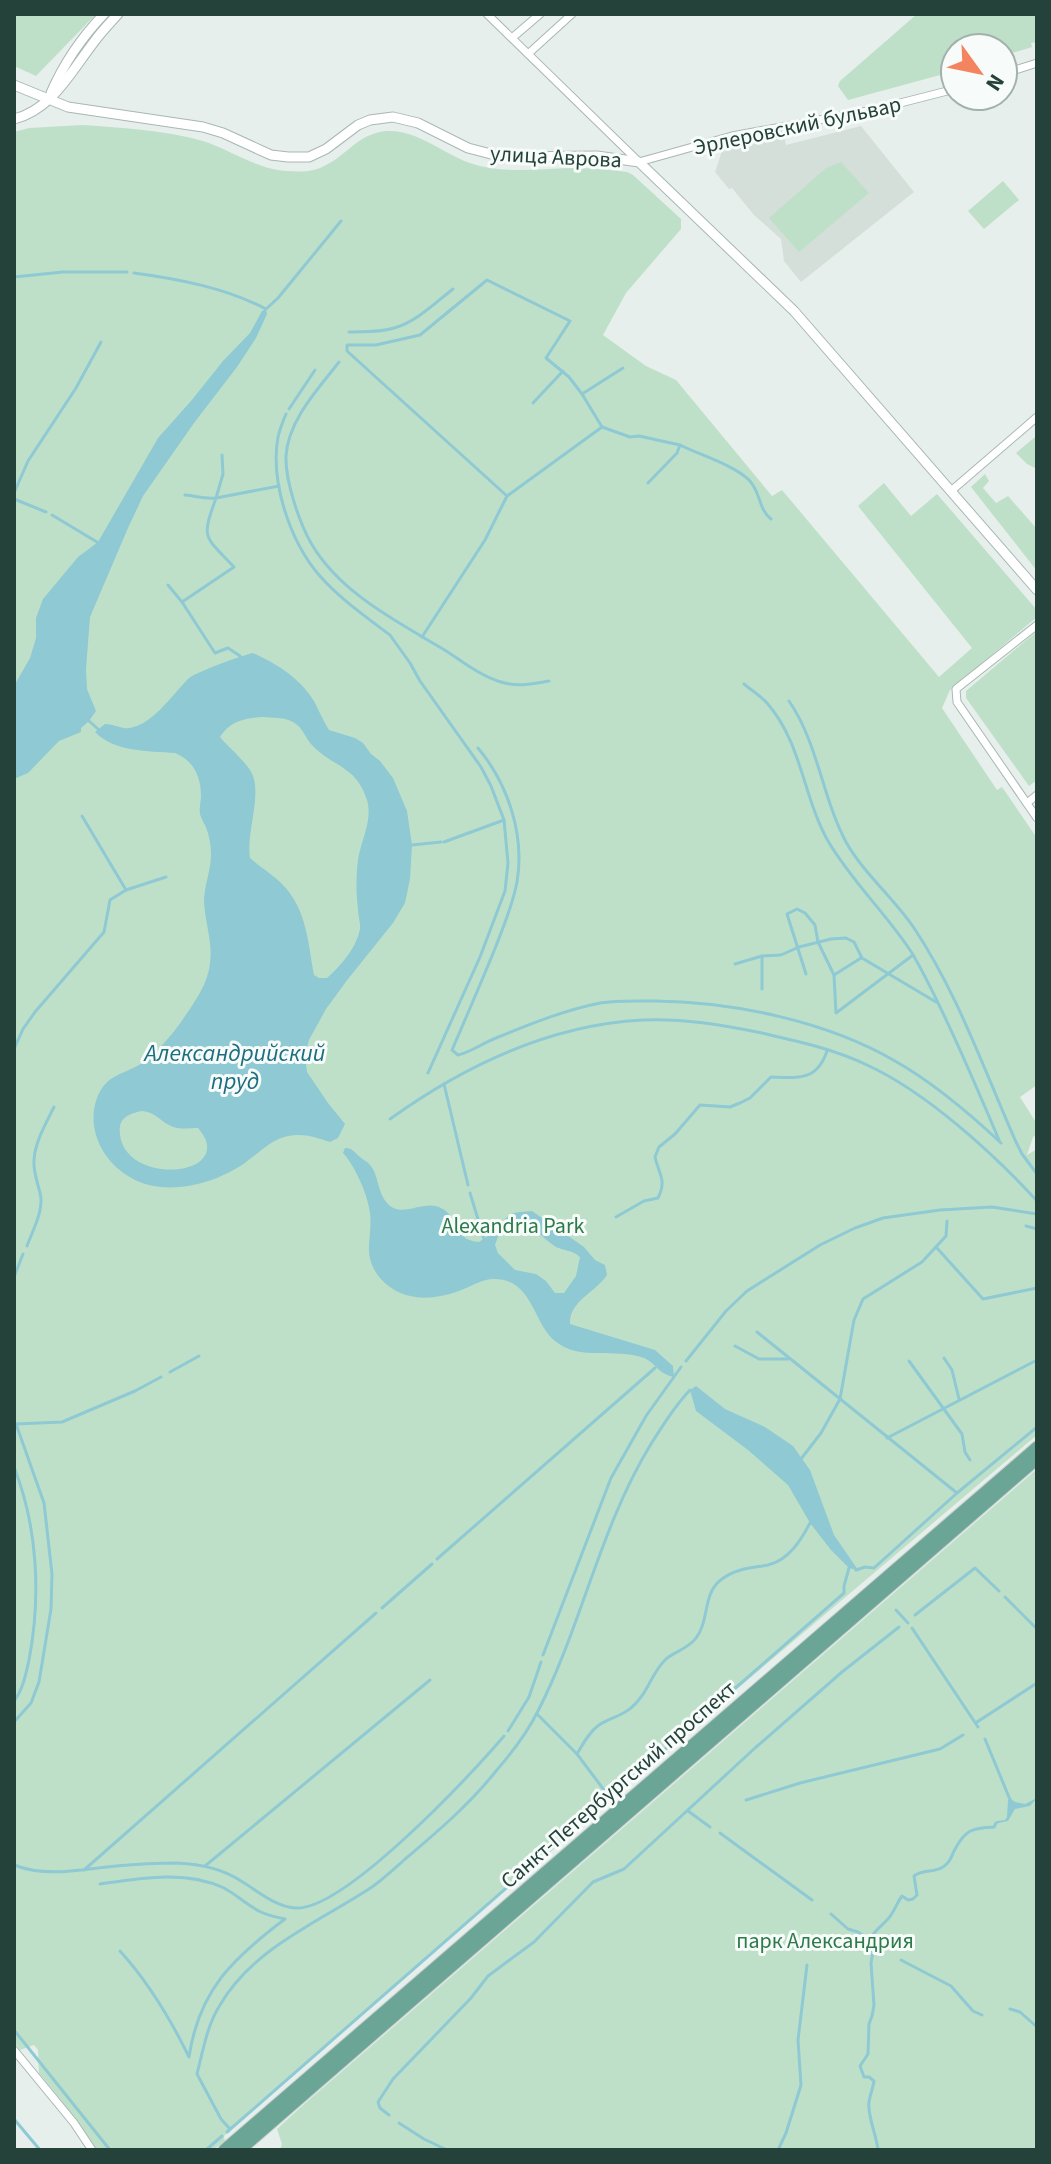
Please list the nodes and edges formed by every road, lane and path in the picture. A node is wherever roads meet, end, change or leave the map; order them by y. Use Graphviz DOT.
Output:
graph roads {
  1 [pos="104,14"];
  2 [pos="118,14"];
  3 [pos="487,14"];
  4 [pos="540,14"];
  5 [pos="572,14"];
  6 [pos="512,38"];
  7 [pos="528,54"];
  8 [pos="14,85"];
  9 [pos="939,93"];
  10 [pos="48,100"];
  11 [pos="14,119"];
  12 [pos="639,162"];
  13 [pos="1037,417"];
  14 [pos="951,491"];
  15 [pos="1037,590"];
  16 [pos="1037,625"];
  17 [pos="1037,795"];
  18 [pos="1027,803"];
  19 [pos="1037,818"];
  20 [pos="1037,1447"];
  21 [pos="1037,1459"];
  22 [pos="14,2050"];
  23 [pos="92,2150"];
  24 [pos="224,2150"];
  25 [pos="240,2150"];
  1 -- 10 [label="street"];
  2 -- 10 [label="street"];
  3 -- 6 [label="street"];
  4 -- 6 [label="street"];
  5 -- 7 [label="street"];
  6 -- 7 [label="street"];
  7 -- 12 [label="street"];
  8 -- 10 [label="street, улица Аврова"];
  9 -- 12 [label="street, Эрлеровский бульвар"];
  10 -- 11 [label="street"];
  10 -- 12 [label="street, улица Аврова"];
  12 -- 14 [label="street, улица Аврова"];
  13 -- 14 [label="street"];
  14 -- 15 [label="street, улица Аврова"];
  16 -- 18 [label="street"];
  17 -- 18 [label="street"];
  18 -- 19 [label="street"];
  20 -- 24 [label="main road, Санкт-Петербургский проспект"];
  21 -- 25 [label="main road, Санкт-Петербургский проспект"];
  22 -- 23 [label="street"];
}
